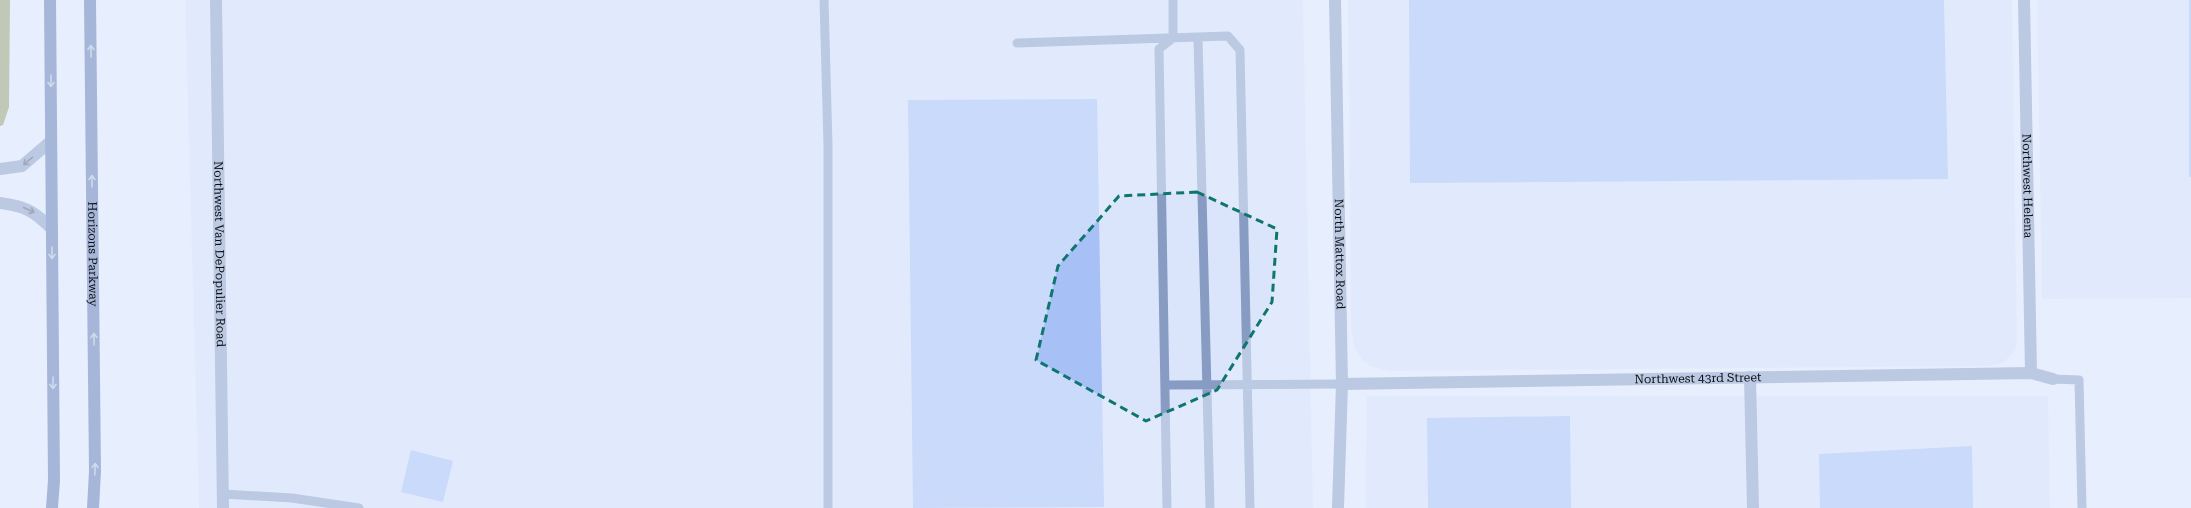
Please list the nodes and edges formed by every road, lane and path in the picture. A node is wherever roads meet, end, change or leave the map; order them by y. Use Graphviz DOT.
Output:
graph roads {
  1 [pos="50,0"];
  2 [pos="90,0"];
  3 [pos="216,0"];
  4 [pos="824,0"];
  5 [pos="1173,0"];
  6 [pos="1334,0"];
  7 [pos="2024,0"];
  8 [pos="1173,38"];
  9 [pos="1198,38"];
  10 [pos="1017,43"];
  11 [pos="51,141"];
  12 [pos="0,169"];
  13 [pos="0,203"];
  14 [pos="52,230"];
  15 [pos="2031,373"];
  16 [pos="1750,377"];
  17 [pos="2053,379"];
  18 [pos="1247,384"];
  19 [pos="1342,384"];
  20 [pos="1164,385"];
  21 [pos="1206,385"];
  22 [pos="223,494"];
  23 [pos="52,508"];
  24 [pos="93,508"];
  25 [pos="223,508"];
  26 [pos="359,508"];
  27 [pos="828,508"];
  28 [pos="1167,508"];
  29 [pos="1210,508"];
  30 [pos="1250,508"];
  31 [pos="1338,508"];
  32 [pos="1753,508"];
  33 [pos="2082,508"];
  1 -- 11 [label="main road, one-way"];
  24 -- 2 [label="main road, Horizons Parkway, one-way"];
  3 -- 22 [label="street, Northwest Van DePopulier Road"];
  4 -- 27 [label="lane"];
  5 -- 8 [label="lane"];
  6 -- 19 [label="street, North Mattox Road"];
  7 -- 15 [label="street, Northwest Helena"];
  8 -- 9 [label="lane"];
  8 -- 10 [label="lane"];
  8 -- 20 [label="lane"];
  9 -- 18 [label="lane"];
  9 -- 21 [label="lane"];
  11 -- 12 [label="street, one-way"];
  11 -- 14 [label="main road"];
  13 -- 14 [label="street, one-way"];
  14 -- 23 [label="main road, one-way"];
  15 -- 16 [label="street, Northwest 43rd Street"];
  15 -- 17 [label="street, Northwest 43rd Street"];
  16 -- 19 [label="street, Northwest 43rd Street"];
  16 -- 32 [label="street"];
  17 -- 33 [label="lane"];
  18 -- 19 [label="lane"];
  18 -- 21 [label="lane"];
  18 -- 30 [label="lane"];
  19 -- 31 [label="street, North Mattox Road"];
  20 -- 21 [label="lane"];
  20 -- 28 [label="lane"];
  21 -- 29 [label="lane"];
  22 -- 25 [label="street, Northwest Van DePopulier Road"];
  22 -- 26 [label="lane"];
}
